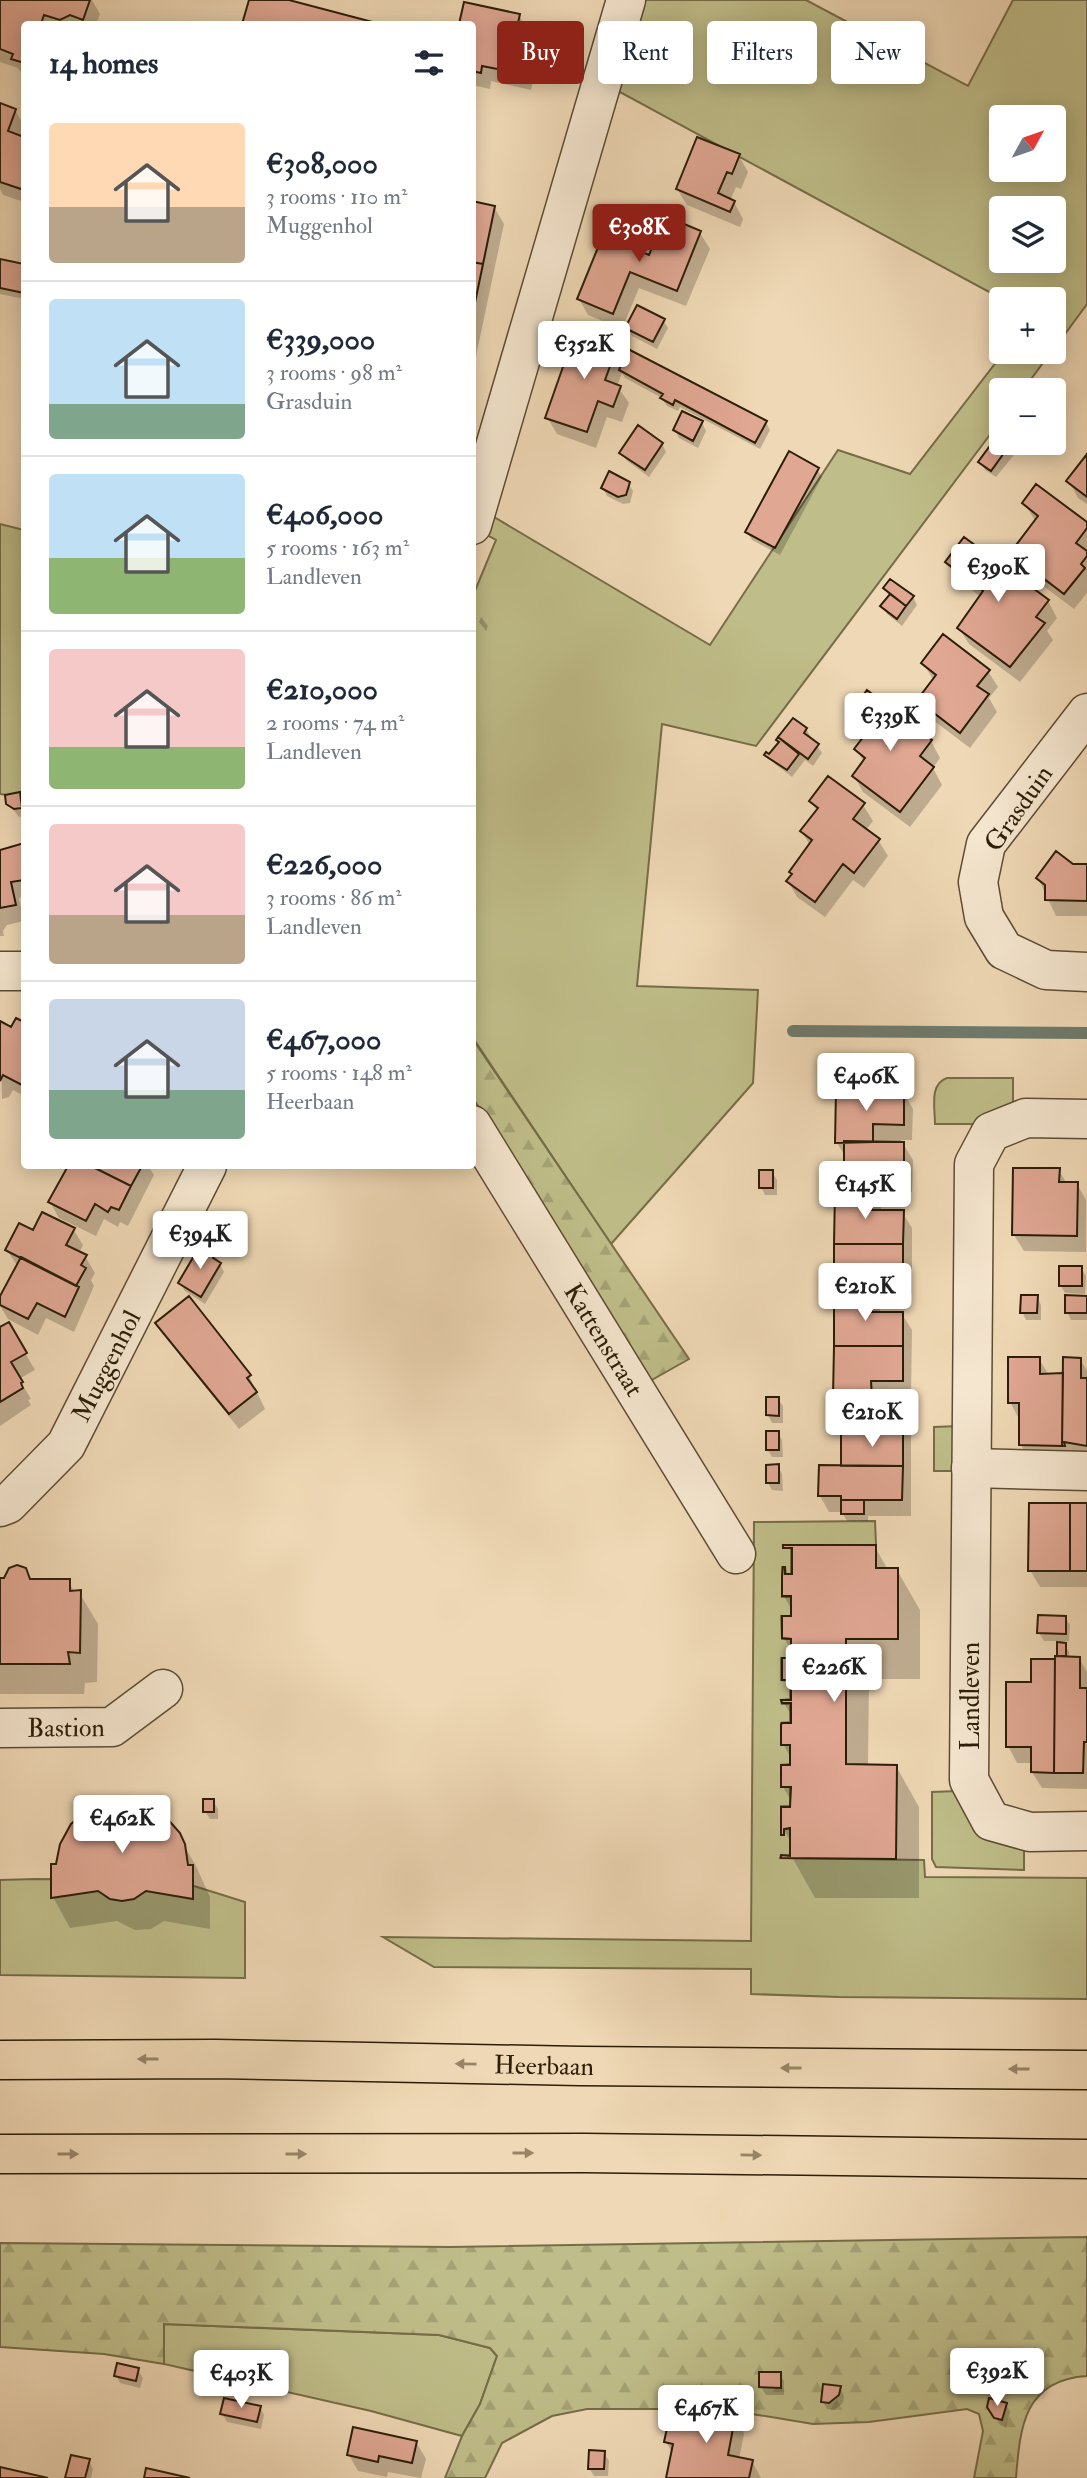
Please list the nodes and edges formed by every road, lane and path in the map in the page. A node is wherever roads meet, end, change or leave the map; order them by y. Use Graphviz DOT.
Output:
graph roads {
  1 [pos="626,0"];
  2 [pos="476,511"];
  3 [pos="1087,713"];
  4 [pos="0,971"];
  5 [pos="21,971"];
  6 [pos="1087,972"];
  7 [pos="1087,1119"];
  8 [pos="476,1132"];
  9 [pos="205,1169"];
  10 [pos="971,1468"];
  11 [pos="1087,1471"];
  12 [pos="0,1507"];
  13 [pos="736,1554"];
  14 [pos="163,1689"];
  15 [pos="0,1728"];
  16 [pos="1087,1831"];
  17 [pos="0,2060"];
  18 [pos="1087,2070"];
  19 [pos="0,2154"];
  20 [pos="1087,2159"];
  1 -- 2 [label="street"];
  3 -- 6 [label="street, Grasduin"];
  4 -- 5 [label="street"];
  7 -- 10 [label="street, Landleven"];
  8 -- 13 [label="street, Kattenstraat"];
  9 -- 12 [label="street, Muggenhol"];
  10 -- 11 [label="street"];
  10 -- 16 [label="street, Landleven"];
  14 -- 15 [label="street, Bastion"];
  18 -- 17 [label="main road, Heerbaan, one-way"];
  19 -- 20 [label="main road, one-way"];
}
